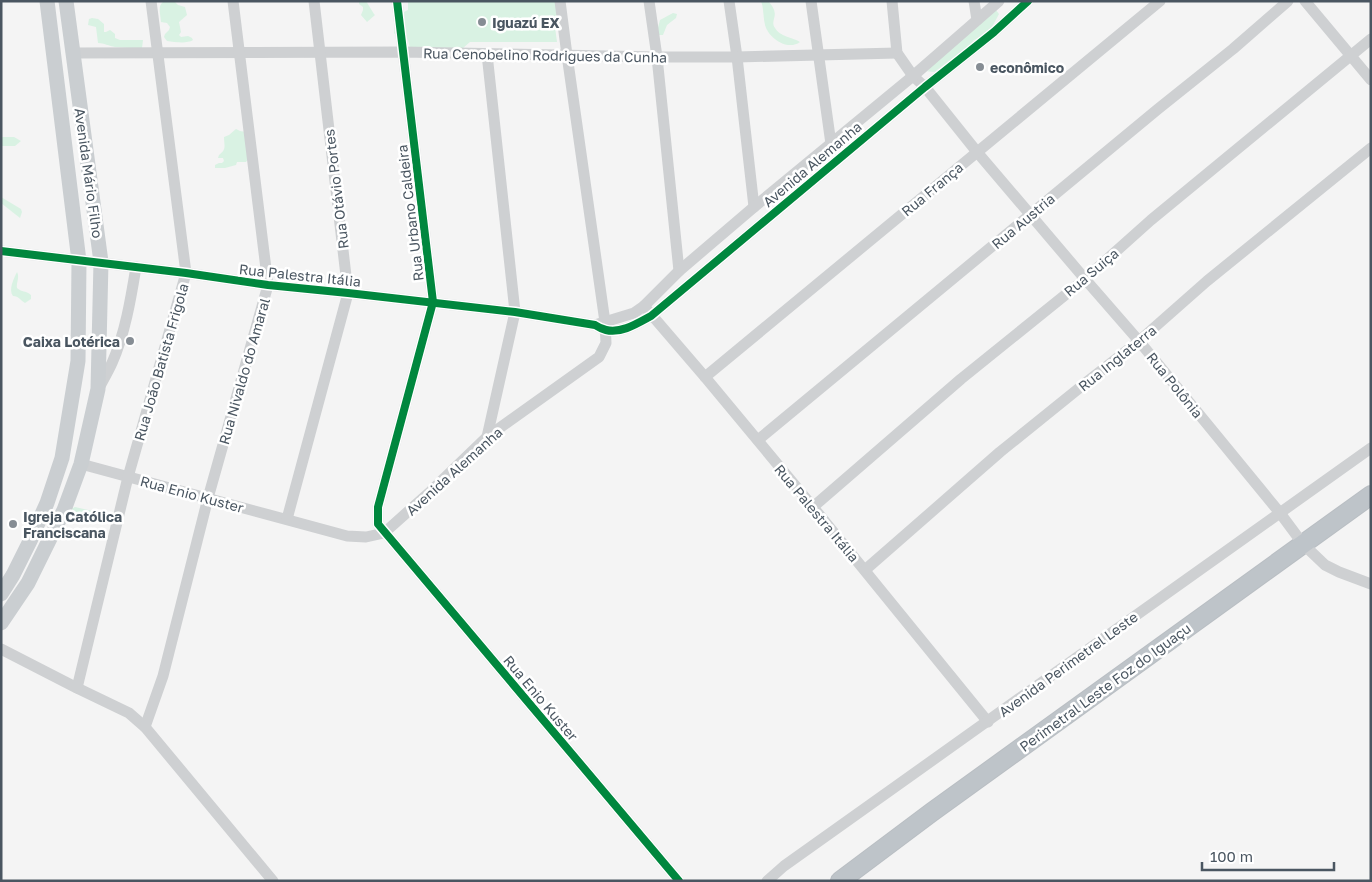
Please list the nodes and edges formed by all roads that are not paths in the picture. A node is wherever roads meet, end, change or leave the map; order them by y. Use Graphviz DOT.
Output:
graph roads {
  1 [pos="47,1"];
  2 [pos="66,1"];
  3 [pos="151,1"];
  4 [pos="233,1"];
  5 [pos="314,1"];
  6 [pos="397,1"];
  7 [pos="560,1"];
  8 [pos="650,1"];
  9 [pos="729,1"];
  10 [pos="811,1"];
  11 [pos="892,1"];
  12 [pos="974,1"];
  13 [pos="999,1"];
  14 [pos="1028,1"];
  15 [pos="1160,1"];
  16 [pos="1288,1"];
  17 [pos="1305,1"];
  18 [pos="976,20"];
  19 [pos="1371,39"];
  20 [pos="239,52"];
  21 [pos="320,52"];
  22 [pos="403,52"];
  23 [pos="73,53"];
  24 [pos="158,53"];
  25 [pos="897,53"];
  26 [pos="486,54"];
  27 [pos="567,55"];
  28 [pos="818,56"];
  29 [pos="1350,56"];
  30 [pos="657,57"];
  31 [pos="737,57"];
  32 [pos="913,76"];
  33 [pos="1371,80"];
  34 [pos="924,87"];
  35 [pos="831,144"];
  36 [pos="1371,148"];
  37 [pos="977,152"];
  38 [pos="754,207"];
  39 [pos="1030,215"];
  40 [pos="1,251"];
  41 [pos="79,261"];
  42 [pos="100,262"];
  43 [pos="136,267"];
  44 [pos="679,271"];
  45 [pos="186,273"];
  46 [pos="1085,279"];
  47 [pos="268,285"];
  48 [pos="348,292"];
  49 [pos="433,302"];
  50 [pos="647,311"];
  51 [pos="515,312"];
  52 [pos="602,326"];
  53 [pos="1139,341"];
  54 [pos="705,377"];
  55 [pos="98,389"];
  56 [pos="487,437"];
  57 [pos="758,440"];
  58 [pos="1371,448"];
  59 [pos="81,464"];
  60 [pos="128,477"];
  61 [pos="1371,494"];
  62 [pos="208,498"];
  63 [pos="813,507"];
  64 [pos="1280,513"];
  65 [pos="287,519"];
  66 [pos="384,533"];
  67 [pos="1303,544"];
  68 [pos="865,570"];
  69 [pos="1371,584"];
  70 [pos="1,594"];
  71 [pos="1,623"];
  72 [pos="1,649"];
  73 [pos="77,688"];
  74 [pos="988,722"];
  75 [pos="145,727"];
  76 [pos="273,881"];
  77 [pos="680,881"];
  78 [pos="767,881"];
  79 [pos="840,881"];
  1 -- 41 [label="main road, Avenida Mário Filho"];
  2 -- 23 [label="main road, Avenida Mário Filho"];
  3 -- 24 [label="street, Rua João Batista Frigola"];
  4 -- 20 [label="street, Rua Nivaldo do Amaral"];
  5 -- 21 [label="street, Rua Otávio Portes"];
  6 -- 22 [label="street, Rua Urbano Caldeira"];
  7 -- 27 [label="street"];
  8 -- 30 [label="street"];
  9 -- 31 [label="street"];
  10 -- 28 [label="street"];
  11 -- 25 [label="street"];
  12 -- 18 [label="street"];
  13 -- 18 [label="street, Avenida Alemanha"];
  14 -- 34 [label="street, Avenida Alemanha"];
  15 -- 37 [label="street, Rua França"];
  16 -- 39 [label="street, Rua Austria"];
  17 -- 29 [label="street"];
  18 -- 32 [label="street, Avenida Alemanha"];
  19 -- 29 [label="street, Rua Suiça"];
  20 -- 21 [label="street, Rua Cenobelino Rodrigues da Cunha"];
  20 -- 24 [label="street, Rua Cenobelino Rodrigues da Cunha"];
  20 -- 47 [label="street, Rua Nivaldo do Amaral"];
  21 -- 22 [label="street, Rua Cenobelino Rodrigues da Cunha"];
  21 -- 48 [label="street, Rua Otávio Portes"];
  22 -- 26 [label="street, Rua Cenobelino Rodrigues da Cunha"];
  22 -- 49 [label="street, Rua Urbano Caldeira"];
  23 -- 24 [label="street, Rua Cenobelino Rodrigues da Cunha"];
  23 -- 42 [label="main road, Avenida Mário Filho"];
  24 -- 45 [label="street, Rua João Batista Frigola"];
  25 -- 28 [label="street, Rua Cenobelino Rodrigues da Cunha"];
  25 -- 32 [label="street, Rua Polônia"];
  26 -- 27 [label="street, Rua Cenobelino Rodrigues da Cunha"];
  26 -- 51 [label="street"];
  27 -- 30 [label="street, Rua Cenobelino Rodrigues da Cunha"];
  27 -- 52 [label="street"];
  28 -- 31 [label="street, Rua Cenobelino Rodrigues da Cunha"];
  28 -- 35 [label="street"];
  29 -- 33 [label="street"];
  29 -- 46 [label="street, Rua Suiça"];
  30 -- 31 [label="street, Rua Cenobelino Rodrigues da Cunha"];
  30 -- 44 [label="street"];
  31 -- 38 [label="street"];
  32 -- 34 [label="street, Rua Polônia"];
  32 -- 35 [label="street, Avenida Alemanha"];
  34 -- 37 [label="street, Rua Polônia"];
  34 -- 50 [label="street, Avenida Alemanha"];
  35 -- 38 [label="street, Avenida Alemanha"];
  36 -- 53 [label="street, Rua Inglaterra"];
  37 -- 39 [label="street, Rua Polônia"];
  37 -- 54 [label="street, Rua França"];
  38 -- 44 [label="street, Avenida Alemanha"];
  39 -- 46 [label="street, Rua Polônia"];
  39 -- 57 [label="street, Rua Austria"];
  40 -- 41 [label="street, Rua Palestra Itália"];
  41 -- 42 [label="street, Rua Palestra Itália"];
  41 -- 70 [label="main road, Avenida Mário Filho"];
  42 -- 43 [label="street, Rua Palestra Itália"];
  42 -- 55 [label="main road, Avenida Mário Filho"];
  43 -- 45 [label="street, Rua Palestra Itália"];
  43 -- 55 [label="street"];
  44 -- 50 [label="street, Avenida Alemanha"];
  45 -- 47 [label="street, Rua Palestra Itália"];
  45 -- 60 [label="street, Rua João Batista Frigola"];
  46 -- 53 [label="street, Rua Polônia"];
  46 -- 63 [label="street, Rua Suiça"];
  47 -- 48 [label="street, Rua Palestra Itália"];
  47 -- 62 [label="street, Rua Nivaldo do Amaral"];
  48 -- 49 [label="street, Rua Palestra Itália"];
  48 -- 65 [label="street, Rua Otávio Portes"];
  49 -- 51 [label="street, Rua Palestra Itália"];
  49 -- 66 [label="street, Rua Urbano Caldeira"];
  50 -- 52 [label="street, Avenida Alemanha"];
  50 -- 54 [label="street, Rua Palestra Itália"];
  51 -- 52 [label="street, Rua Palestra Itália"];
  51 -- 56 [label="street"];
  52 -- 56 [label="street, Avenida Alemanha"];
  53 -- 64 [label="street, Rua Polônia"];
  53 -- 68 [label="street, Rua Inglaterra"];
  54 -- 57 [label="street, Rua Palestra Itália"];
  55 -- 59 [label="main road, Avenida Mário Filho"];
  56 -- 66 [label="street, Avenida Alemanha"];
  57 -- 63 [label="street, Rua Palestra Itália"];
  58 -- 64 [label="street, Avenida Perimetrel Leste"];
  59 -- 60 [label="street, Rua Enio Kuster"];
  59 -- 71 [label="main road, Avenida Mário Filho"];
  60 -- 62 [label="street, Rua Enio Kuster"];
  60 -- 73 [label="street, Rua João Batista Frigola"];
  61 -- 67 [label="highway, Perimetral Leste Foz do Iguaçu"];
  62 -- 65 [label="street, Rua Enio Kuster"];
  62 -- 75 [label="street, Rua Nivaldo do Amaral"];
  63 -- 68 [label="street, Rua Palestra Itália"];
  64 -- 67 [label="street, Rua Polônia"];
  64 -- 74 [label="street, Avenida Perimetrel Leste"];
  65 -- 66 [label="street, Rua Enio Kuster"];
  66 -- 77 [label="street, Rua Enio Kuster"];
  67 -- 69 [label="street, Rua Polônia"];
  67 -- 79 [label="highway, Perimetral Leste Foz do Iguaçu"];
  68 -- 74 [label="street, Rua Palestra Itália"];
  72 -- 73 [label="street"];
  73 -- 75 [label="street"];
  74 -- 78 [label="street, Avenida Perimetrel Leste"];
  75 -- 76 [label="street"];
}
